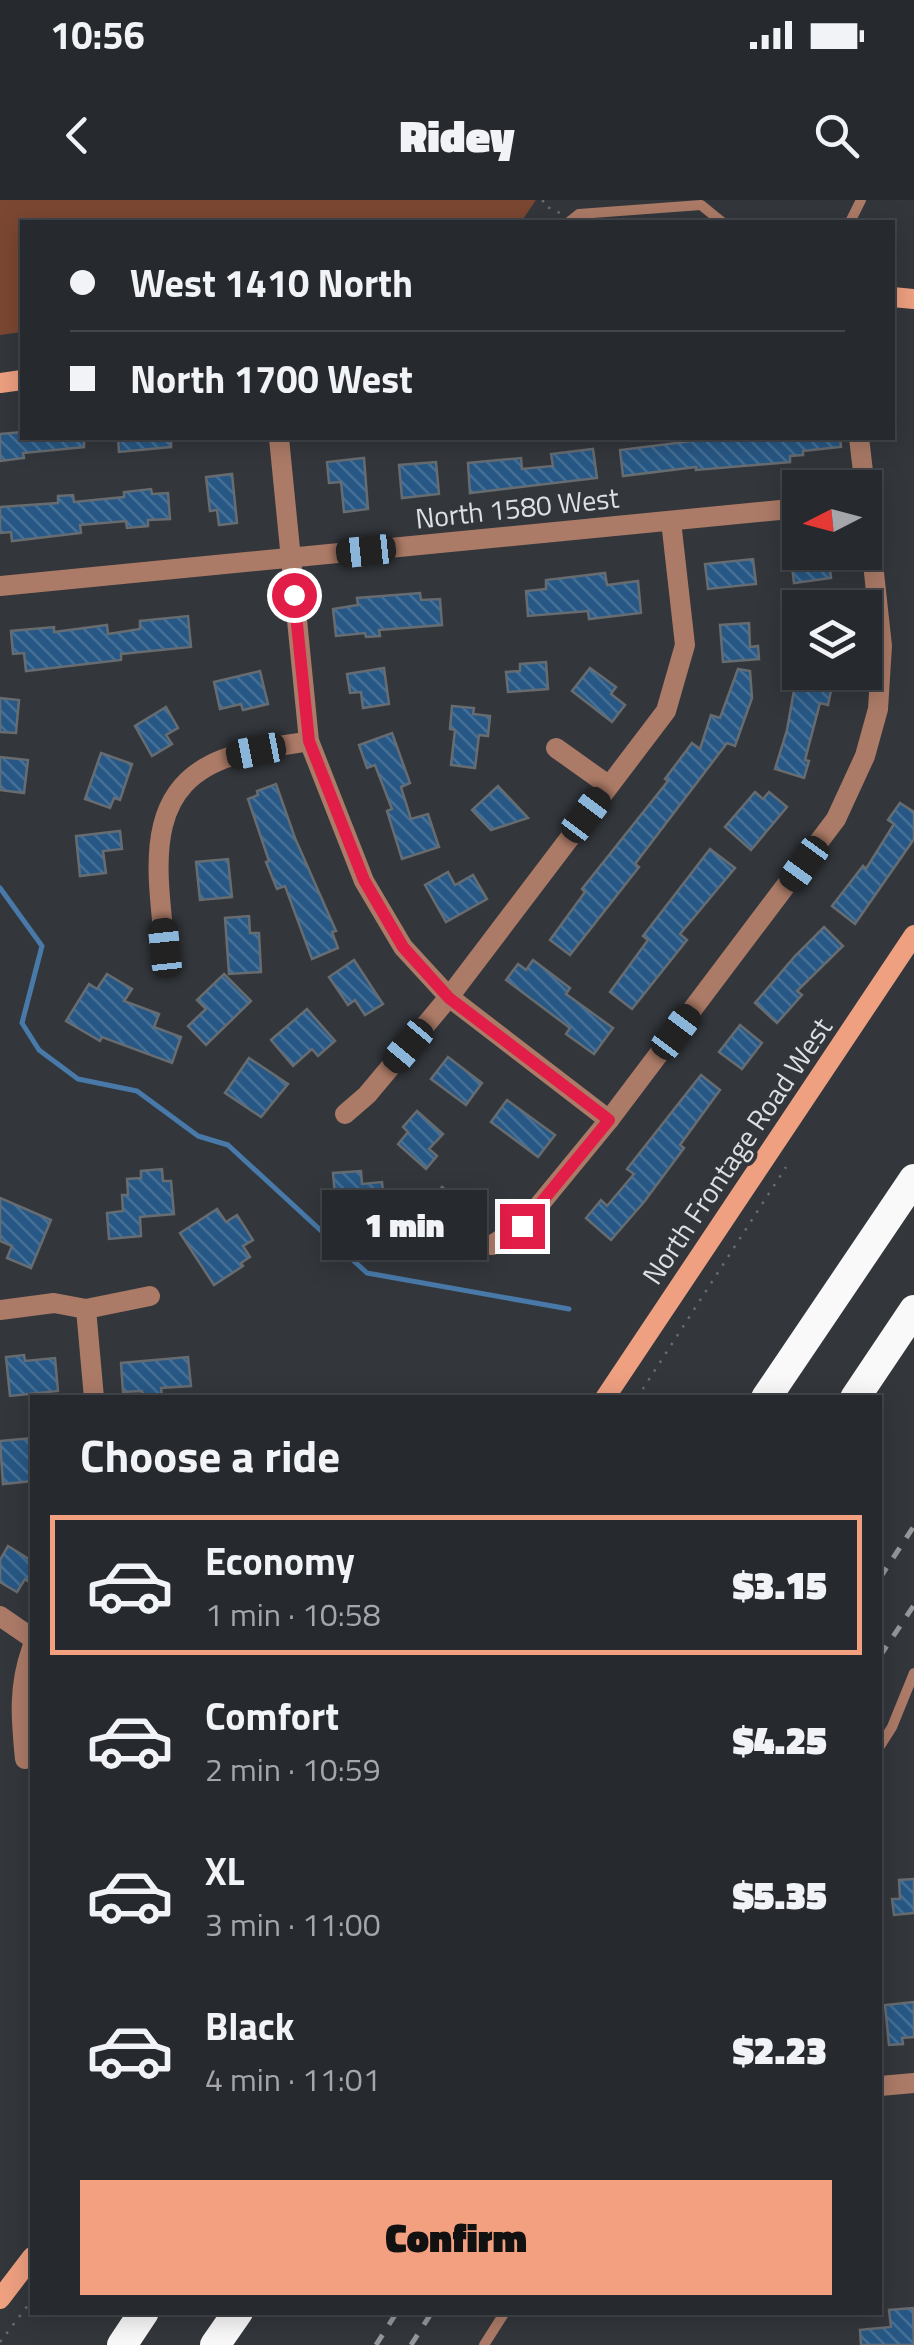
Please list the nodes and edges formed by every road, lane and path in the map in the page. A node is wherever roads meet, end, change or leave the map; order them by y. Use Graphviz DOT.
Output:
graph roads {
  1 [pos="543,200"];
  2 [pos="571,220"];
  3 [pos="720,220"];
  4 [pos="279,440"];
  5 [pos="859,440"];
  6 [pos="863,470"];
  7 [pos="782,510"];
  8 [pos="670,521"];
  9 [pos="290,558"];
  10 [pos="874,570"];
  11 [pos="0,586"];
  12 [pos="309,741"];
  13 [pos="556,748"];
  14 [pos="608,785"];
  15 [pos="914,935"];
  16 [pos="165,948"];
  17 [pos="449,998"];
  18 [pos="345,1114"];
  19 [pos="609,1120"];
  20 [pos="786,1167"];
  21 [pos="914,1178"];
  22 [pos="492,1245"];
  23 [pos="150,1296"];
  24 [pos="86,1309"];
  25 [pos="0,1310"];
  26 [pos="914,1310"];
  27 [pos="94,1395"];
  28 [pos="607,1395"];
  29 [pos="639,1395"];
  30 [pos="768,1395"];
  31 [pos="857,1395"];
  32 [pos="0,1616"];
  33 [pos="30,1637"];
  34 [pos="30,1653"];
  35 [pos="914,1673"];
  36 [pos="882,1743"];
  37 [pos="25,1759"];
  38 [pos="914,2083"];
  39 [pos="882,2086"];
  40 [pos="30,2259"];
  41 [pos="0,2299"];
  42 [pos="30,2303"];
  43 [pos="142,2315"];
  44 [pos="239,2315"];
  45 [pos="240,2315"];
  46 [pos="503,2315"];
  47 [pos="0,2342"];
  48 [pos="122,2345"];
  49 [pos="215,2345"];
  50 [pos="225,2345"];
  51 [pos="484,2345"];
  1 -- 2 [label="path"];
  2 -- 3 [label="lane"];
  4 -- 9 [label="street"];
  5 -- 6 [label="street"];
  7 -- 8 [label="street, North 1580 West"];
  8 -- 9 [label="street, North 1580 West"];
  8 -- 14 [label="street"];
  9 -- 11 [label="street, North 1580 West"];
  9 -- 12 [label="street"];
  10 -- 19 [label="street"];
  12 -- 16 [label="street"];
  12 -- 17 [label="street"];
  13 -- 14 [label="street"];
  14 -- 17 [label="street"];
  15 -- 28 [label="street, North Frontage Road West"];
  17 -- 18 [label="street"];
  17 -- 19 [label="street"];
  19 -- 22 [label="street"];
  20 -- 29 [label="path"];
  21 -- 30 [label="highway"];
  23 -- 24 [label="street"];
  24 -- 25 [label="street"];
  24 -- 27 [label="street"];
  26 -- 31 [label="highway"];
  32 -- 33 [label="street"];
  34 -- 37 [label="street"];
  35 -- 36 [label="lane"];
  38 -- 39 [label="street"];
  40 -- 41 [label="street"];
  42 -- 47 [label="path"];
  43 -- 48 [label="highway"];
  44 -- 49 [label="highway"];
  45 -- 50 [label="highway"];
  46 -- 51 [label="lane"];
}
